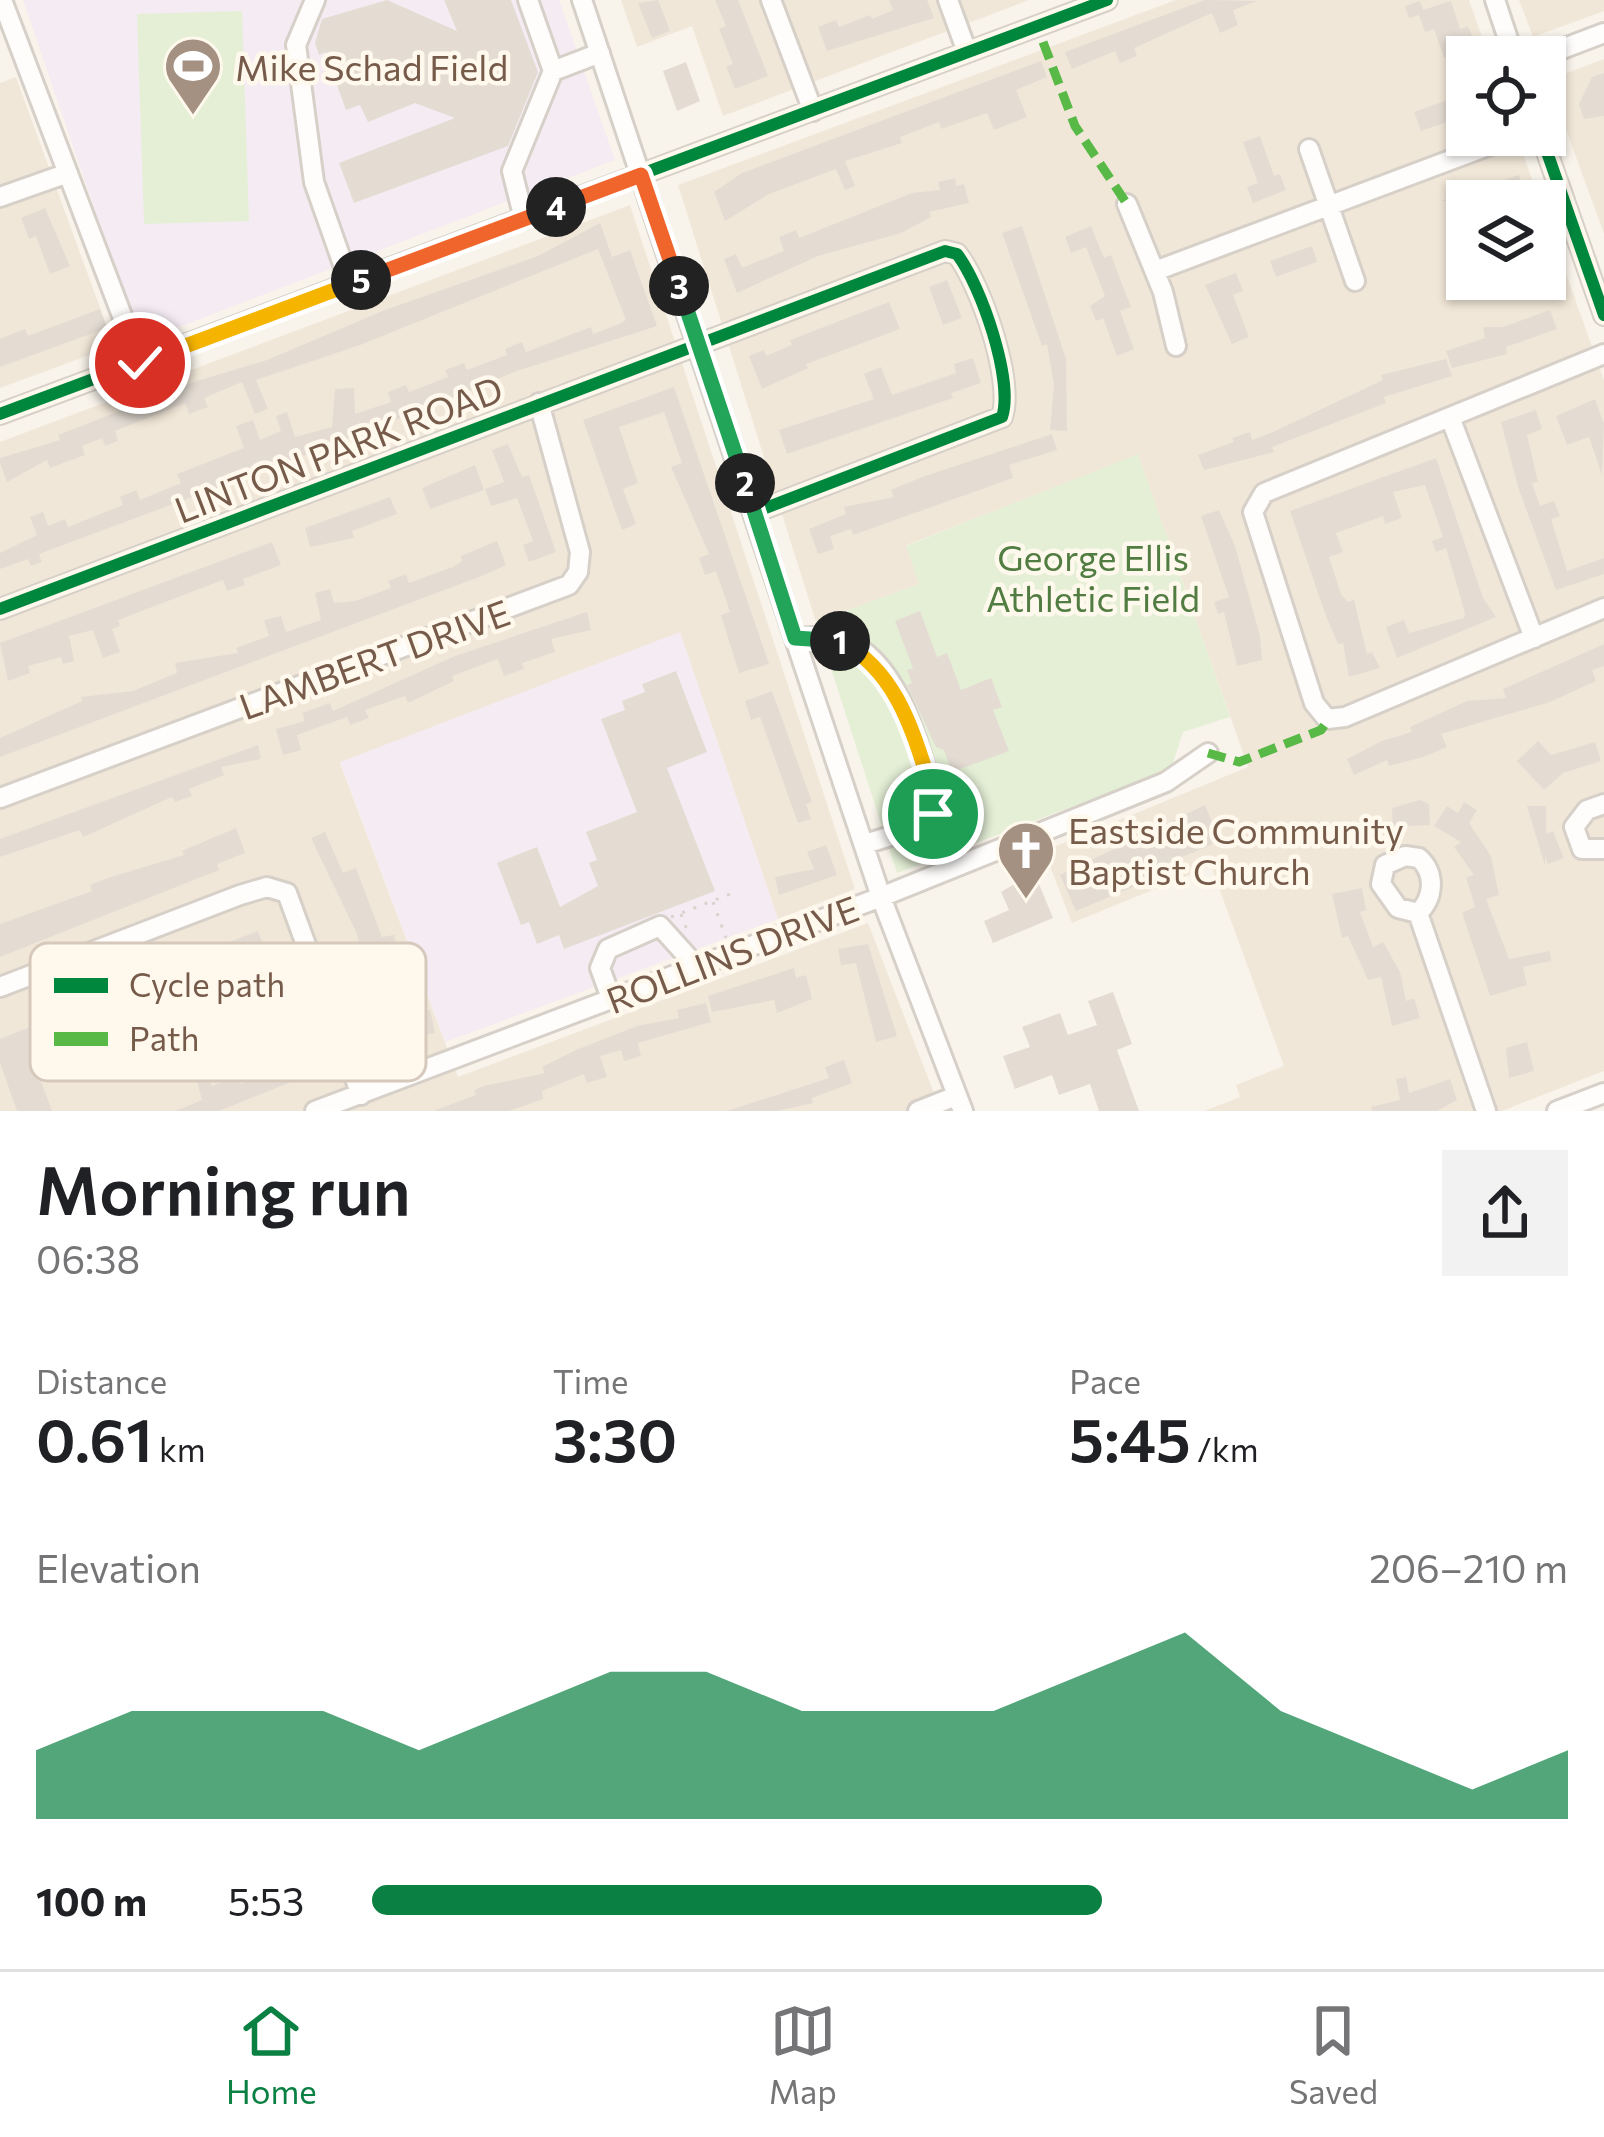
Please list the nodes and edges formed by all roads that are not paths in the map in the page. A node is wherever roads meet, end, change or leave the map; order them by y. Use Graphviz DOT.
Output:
graph roads {
  1 [pos="2,0"];
  2 [pos="314,0"];
  3 [pos="528,0"];
  4 [pos="582,0"];
  5 [pos="770,0"];
  6 [pos="948,0"];
  7 [pos="1107,0"];
  8 [pos="1495,0"];
  9 [pos="1604,33"];
  10 [pos="1507,36"];
  11 [pos="1566,47"];
  12 [pos="967,52"];
  13 [pos="600,53"];
  14 [pos="554,70"];
  15 [pos="813,111"];
  16 [pos="1309,149"];
  17 [pos="1462,156"];
  18 [pos="1547,156"];
  19 [pos="68,173"];
  20 [pos="641,175"];
  21 [pos="0,196"];
  22 [pos="1127,204"];
  23 [pos="1327,208"];
  24 [pos="524,219"];
  25 [pos="1155,271"];
  26 [pos="1355,281"];
  27 [pos="350,284"];
  28 [pos="1604,315"];
  29 [pos="699,344"];
  30 [pos="1176,346"];
  31 [pos="1604,354"];
  32 [pos="140,363"];
  33 [pos="539,403"];
  34 [pos="0,414"];
  35 [pos="1450,416"];
  36 [pos="755,512"];
  37 [pos="1604,608"];
  38 [pos="0,609"];
  39 [pos="795,638"];
  40 [pos="1534,638"];
  41 [pos="1208,753"];
  42 [pos="0,797"];
  43 [pos="1604,804"];
  44 [pos="865,844"];
  45 [pos="1604,850"];
  46 [pos="881,897"];
  47 [pos="1418,914"];
  48 [pos="117,943"];
  49 [pos="307,943"];
  50 [pos="696,966"];
  51 [pos="30,976"];
  52 [pos="0,987"];
  53 [pos="610,998"];
  54 [pos="426,1070"];
  55 [pos="356,1081"];
  56 [pos="397,1081"];
  57 [pos="1604,1094"];
  58 [pos="361,1095"];
  59 [pos="960,1103"];
  60 [pos="315,1111"];
  61 [pos="918,1111"];
  62 [pos="1486,1111"];
  63 [pos="1557,1111"];
  1 -- 19 [label="street"];
  2 -- 27 [label="street"];
  3 -- 14 [label="street"];
  4 -- 13 [label="street"];
  5 -- 15 [label="street"];
  6 -- 12 [label="street"];
  7 -- 12 [label="street"];
  8 -- 10 [label="street"];
  9 -- 11 [label="street"];
  12 -- 15 [label="street"];
  13 -- 14 [label="street"];
  13 -- 20 [label="street"];
  14 -- 24 [label="street"];
  15 -- 20 [label="street"];
  16 -- 23 [label="street"];
  17 -- 23 [label="street"];
  18 -- 28 [label="street"];
  19 -- 21 [label="street"];
  19 -- 32 [label="street"];
  20 -- 24 [label="street"];
  20 -- 29 [label="street"];
  22 -- 25 [label="street"];
  23 -- 25 [label="street"];
  23 -- 26 [label="street"];
  24 -- 27 [label="street"];
  25 -- 30 [label="street"];
  27 -- 32 [label="street"];
  29 -- 33 [label="street, LINTON PARK ROAD"];
  29 -- 36 [label="street"];
  29 -- 36 [label="street, LINTON PARK ROAD"];
  31 -- 35 [label="street"];
  32 -- 34 [label="street"];
  33 -- 38 [label="street, LINTON PARK ROAD"];
  33 -- 42 [label="street, LAMBERT DRIVE"];
  35 -- 40 [label="street"];
  35 -- 40 [label="street"];
  36 -- 39 [label="street"];
  37 -- 40 [label="street"];
  39 -- 44 [label="street"];
  39 -- 44 [label="street"];
  41 -- 46 [label="street, ROLLINS DRIVE"];
  43 -- 45 [label="street"];
  44 -- 46 [label="street"];
  46 -- 50 [label="street, ROLLINS DRIVE"];
  46 -- 59 [label="street"];
  47 -- 62 [label="street"];
  48 -- 49 [label="street"];
  50 -- 53 [label="street, ROLLINS DRIVE"];
  50 -- 53 [label="street"];
  51 -- 52 [label="street"];
  53 -- 54 [label="street, ROLLINS DRIVE"];
  55 -- 58 [label="street"];
  56 -- 58 [label="street, ROLLINS DRIVE"];
  57 -- 63 [label="street"];
  58 -- 60 [label="street, ROLLINS DRIVE"];
  59 -- 61 [label="street"];
}
